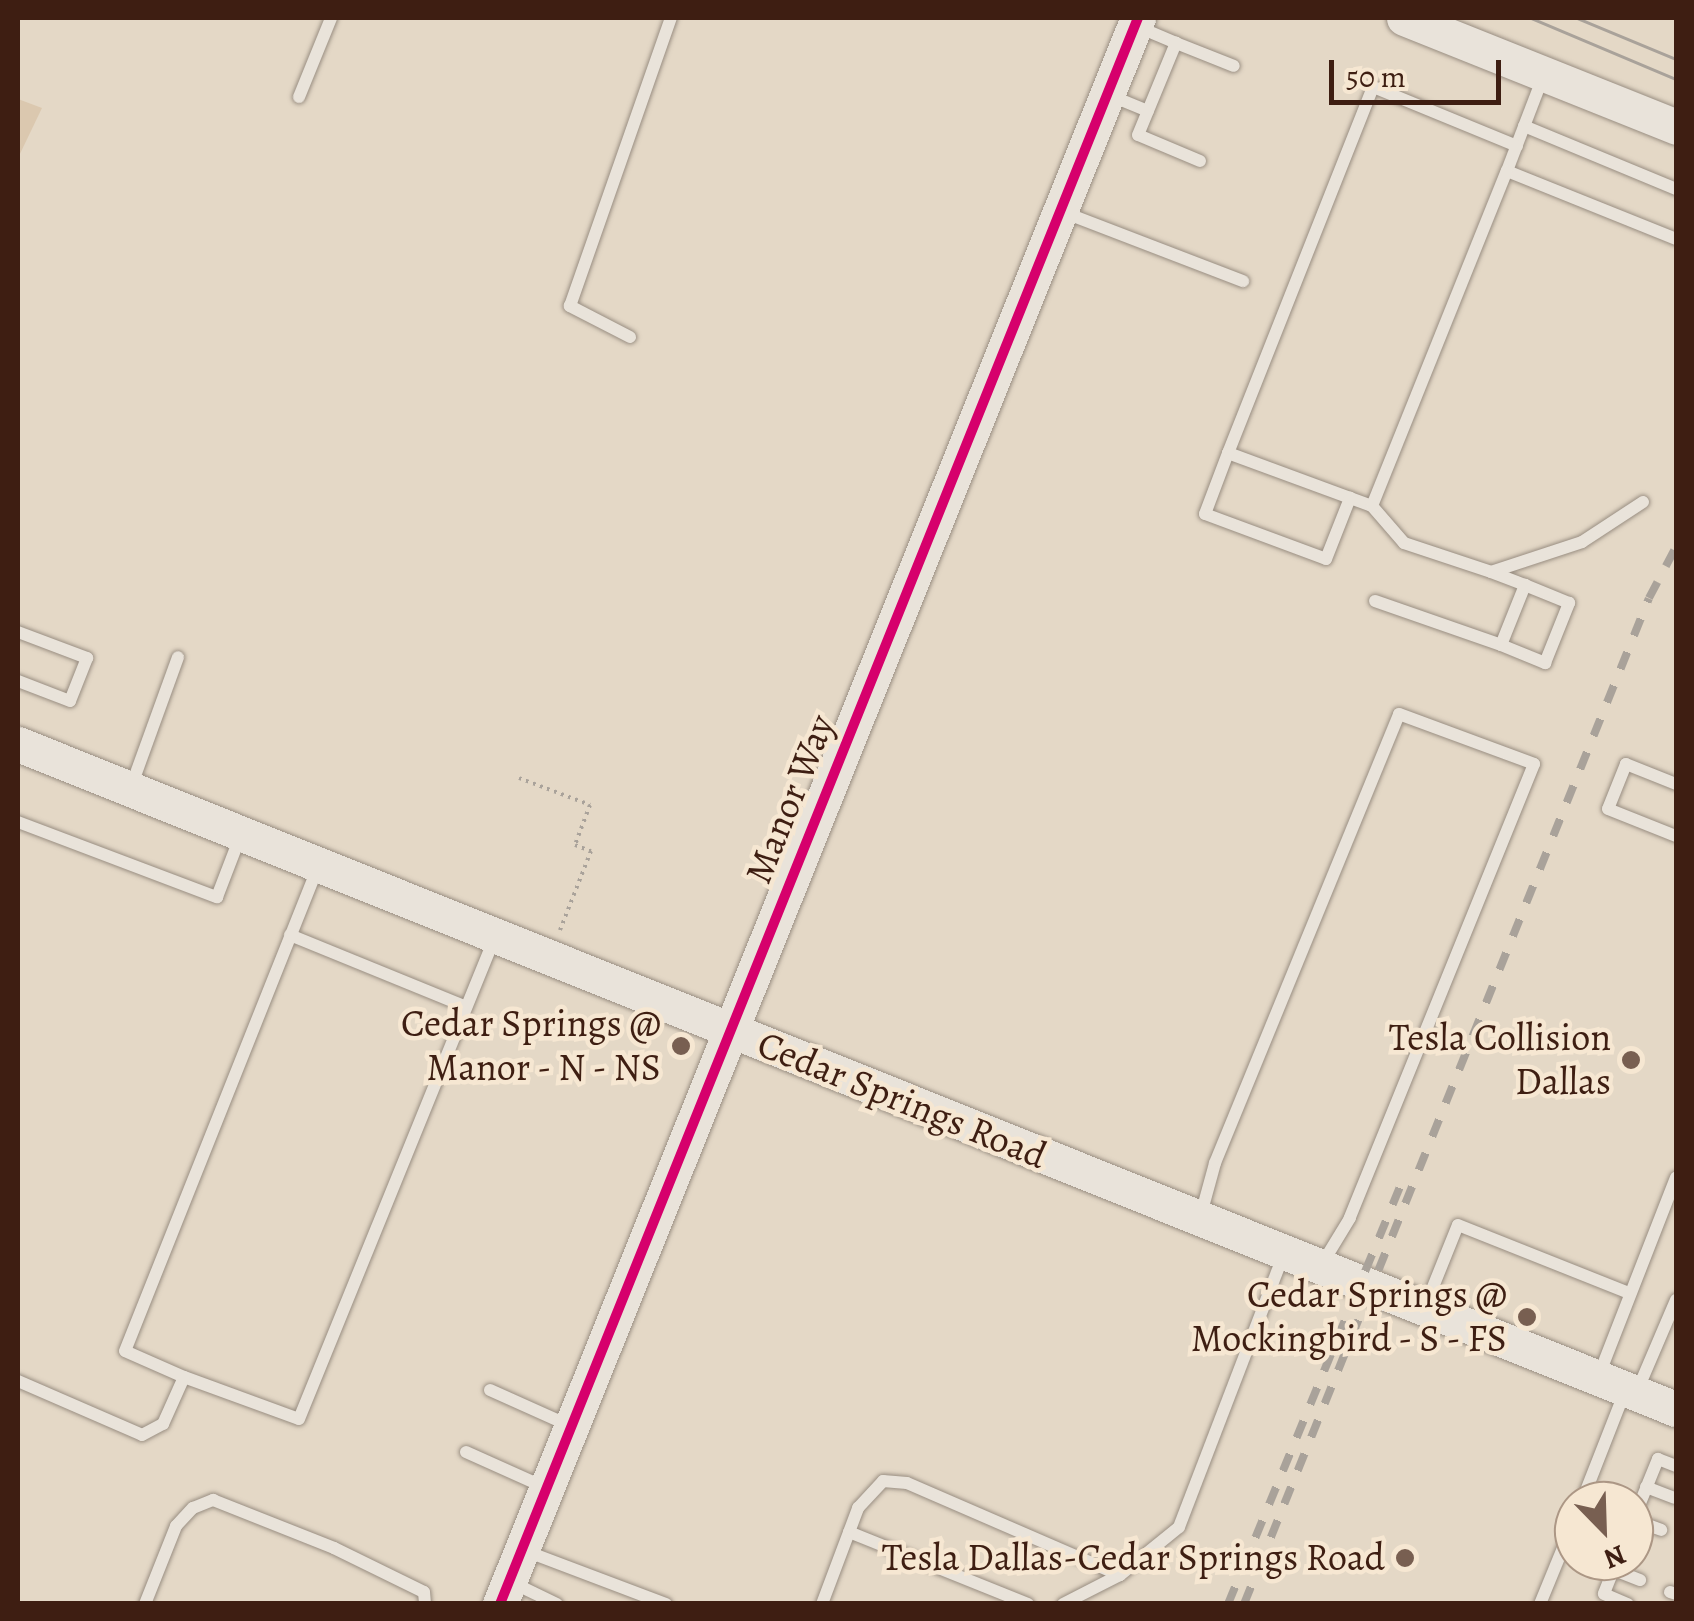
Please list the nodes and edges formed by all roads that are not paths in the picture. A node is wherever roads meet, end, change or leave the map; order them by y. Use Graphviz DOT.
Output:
graph roads {
  1 [pos="330,18"];
  2 [pos="670,18"];
  3 [pos="1404,18"];
  4 [pos="1137,20"];
  5 [pos="1176,43"];
  6 [pos="1234,66"];
  7 [pos="1544,74"];
  8 [pos="1107,94"];
  9 [pos="299,97"];
  10 [pos="1148,111"];
  11 [pos="1524,126"];
  12 [pos="1676,126"];
  13 [pos="1517,146"];
  14 [pos="1200,160"];
  15 [pos="1507,171"];
  16 [pos="1676,189"];
  17 [pos="1060,210"];
  18 [pos="1676,239"];
  19 [pos="1243,281"];
  20 [pos="630,337"];
  21 [pos="1228,453"];
  22 [pos="1350,498"];
  23 [pos="1643,502"];
  24 [pos="1372,506"];
  25 [pos="1491,572"];
  26 [pos="1524,585"];
  27 [pos="1375,601"];
  28 [pos="18,632"];
  29 [pos="1501,645"];
  30 [pos="178,657"];
  31 [pos="18,681"];
  32 [pos="18,744"];
  33 [pos="1676,784"];
  34 [pos="130,790"];
  35 [pos="18,822"];
  36 [pos="241,834"];
  37 [pos="1676,836"];
  38 [pos="318,865"];
  39 [pos="290,935"];
  40 [pos="495,937"];
  41 [pos="466,1008"];
  42 [pos="729,1031"];
  43 [pos="1676,1177"];
  44 [pos="1199,1220"];
  45 [pos="1284,1254"];
  46 [pos="1320,1268"];
  47 [pos="1630,1293"];
  48 [pos="1676,1300"];
  49 [pos="1424,1310"];
  50 [pos="184,1376"];
  51 [pos="18,1381"];
  52 [pos="1620,1387"];
  53 [pos="490,1390"];
  54 [pos="1676,1409"];
  55 [pos="571,1426"];
  56 [pos="466,1452"];
  57 [pos="1676,1466"];
  58 [pos="1589,1481"];
  59 [pos="1648,1481"];
  60 [pos="546,1488"];
  61 [pos="1654,1490"];
  62 [pos="1674,1498"];
  63 [pos="1654,1527"];
  64 [pos="1660,1530"];
  65 [pos="848,1532"];
  66 [pos="1554,1570"];
  67 [pos="1120,1576"];
  68 [pos="510,1578"];
  69 [pos="1606,1599"];
  70 [pos="145,1604"];
  71 [pos="425,1604"];
  72 [pos="557,1604"];
  73 [pos="666,1604"];
  74 [pos="822,1604"];
  75 [pos="1028,1604"];
  76 [pos="1063,1604"];
  77 [pos="1540,1604"];
  78 [pos="1628,1604"];
  1 -- 9 [label="lane"];
  2 -- 20 [label="lane"];
  3 -- 7 [label="main road"];
  4 -- 5 [label="lane"];
  4 -- 8 [label="main road, Manor Way"];
  5 -- 6 [label="lane"];
  5 -- 10 [label="lane"];
  7 -- 11 [label="lane"];
  7 -- 12 [label="main road"];
  8 -- 10 [label="lane"];
  8 -- 17 [label="main road, Manor Way"];
  10 -- 14 [label="lane"];
  11 -- 13 [label="lane"];
  11 -- 16 [label="lane"];
  13 -- 15 [label="lane"];
  13 -- 21 [label="lane"];
  15 -- 18 [label="lane"];
  15 -- 24 [label="lane"];
  17 -- 19 [label="lane"];
  17 -- 42 [label="main road, Manor Way"];
  21 -- 22 [label="lane"];
  21 -- 22 [label="lane"];
  22 -- 24 [label="lane"];
  23 -- 25 [label="lane"];
  24 -- 25 [label="lane"];
  25 -- 26 [label="lane"];
  26 -- 29 [label="lane"];
  26 -- 29 [label="lane"];
  27 -- 29 [label="lane"];
  28 -- 31 [label="lane"];
  30 -- 34 [label="lane"];
  32 -- 34 [label="main road, Cedar Springs Road"];
  33 -- 37 [label="lane"];
  34 -- 36 [label="main road, Cedar Springs Road"];
  35 -- 36 [label="lane"];
  36 -- 38 [label="main road, Cedar Springs Road"];
  38 -- 39 [label="lane"];
  38 -- 40 [label="main road, Cedar Springs Road"];
  39 -- 41 [label="lane"];
  39 -- 50 [label="lane"];
  40 -- 41 [label="lane"];
  40 -- 42 [label="main road, Cedar Springs Road"];
  41 -- 50 [label="lane"];
  42 -- 44 [label="main road, Cedar Springs Road"];
  42 -- 55 [label="main road, Manor Way"];
  43 -- 47 [label="lane"];
  44 -- 45 [label="main road, Cedar Springs Road"];
  44 -- 46 [label="lane"];
  45 -- 46 [label="main road, Cedar Springs Road"];
  45 -- 67 [label="lane"];
  46 -- 49 [label="main road, Cedar Springs Road"];
  47 -- 49 [label="lane"];
  47 -- 52 [label="lane"];
  48 -- 52 [label="lane"];
  49 -- 52 [label="main road, Cedar Springs Road"];
  50 -- 51 [label="lane"];
  52 -- 54 [label="main road, Cedar Springs Road"];
  52 -- 58 [label="lane"];
  53 -- 55 [label="lane"];
  55 -- 60 [label="main road, Manor Way"];
  56 -- 60 [label="lane"];
  57 -- 59 [label="lane"];
  60 -- 68 [label="main road, Manor Way"];
  61 -- 62 [label="lane"];
  63 -- 64 [label="lane"];
  65 -- 67 [label="lane"];
  65 -- 74 [label="lane"];
  65 -- 75 [label="lane"];
  66 -- 77 [label="lane"];
  67 -- 76 [label="lane"];
  68 -- 72 [label="lane"];
  68 -- 73 [label="lane"];
  69 -- 78 [label="lane"];
  70 -- 71 [label="lane"];
}
